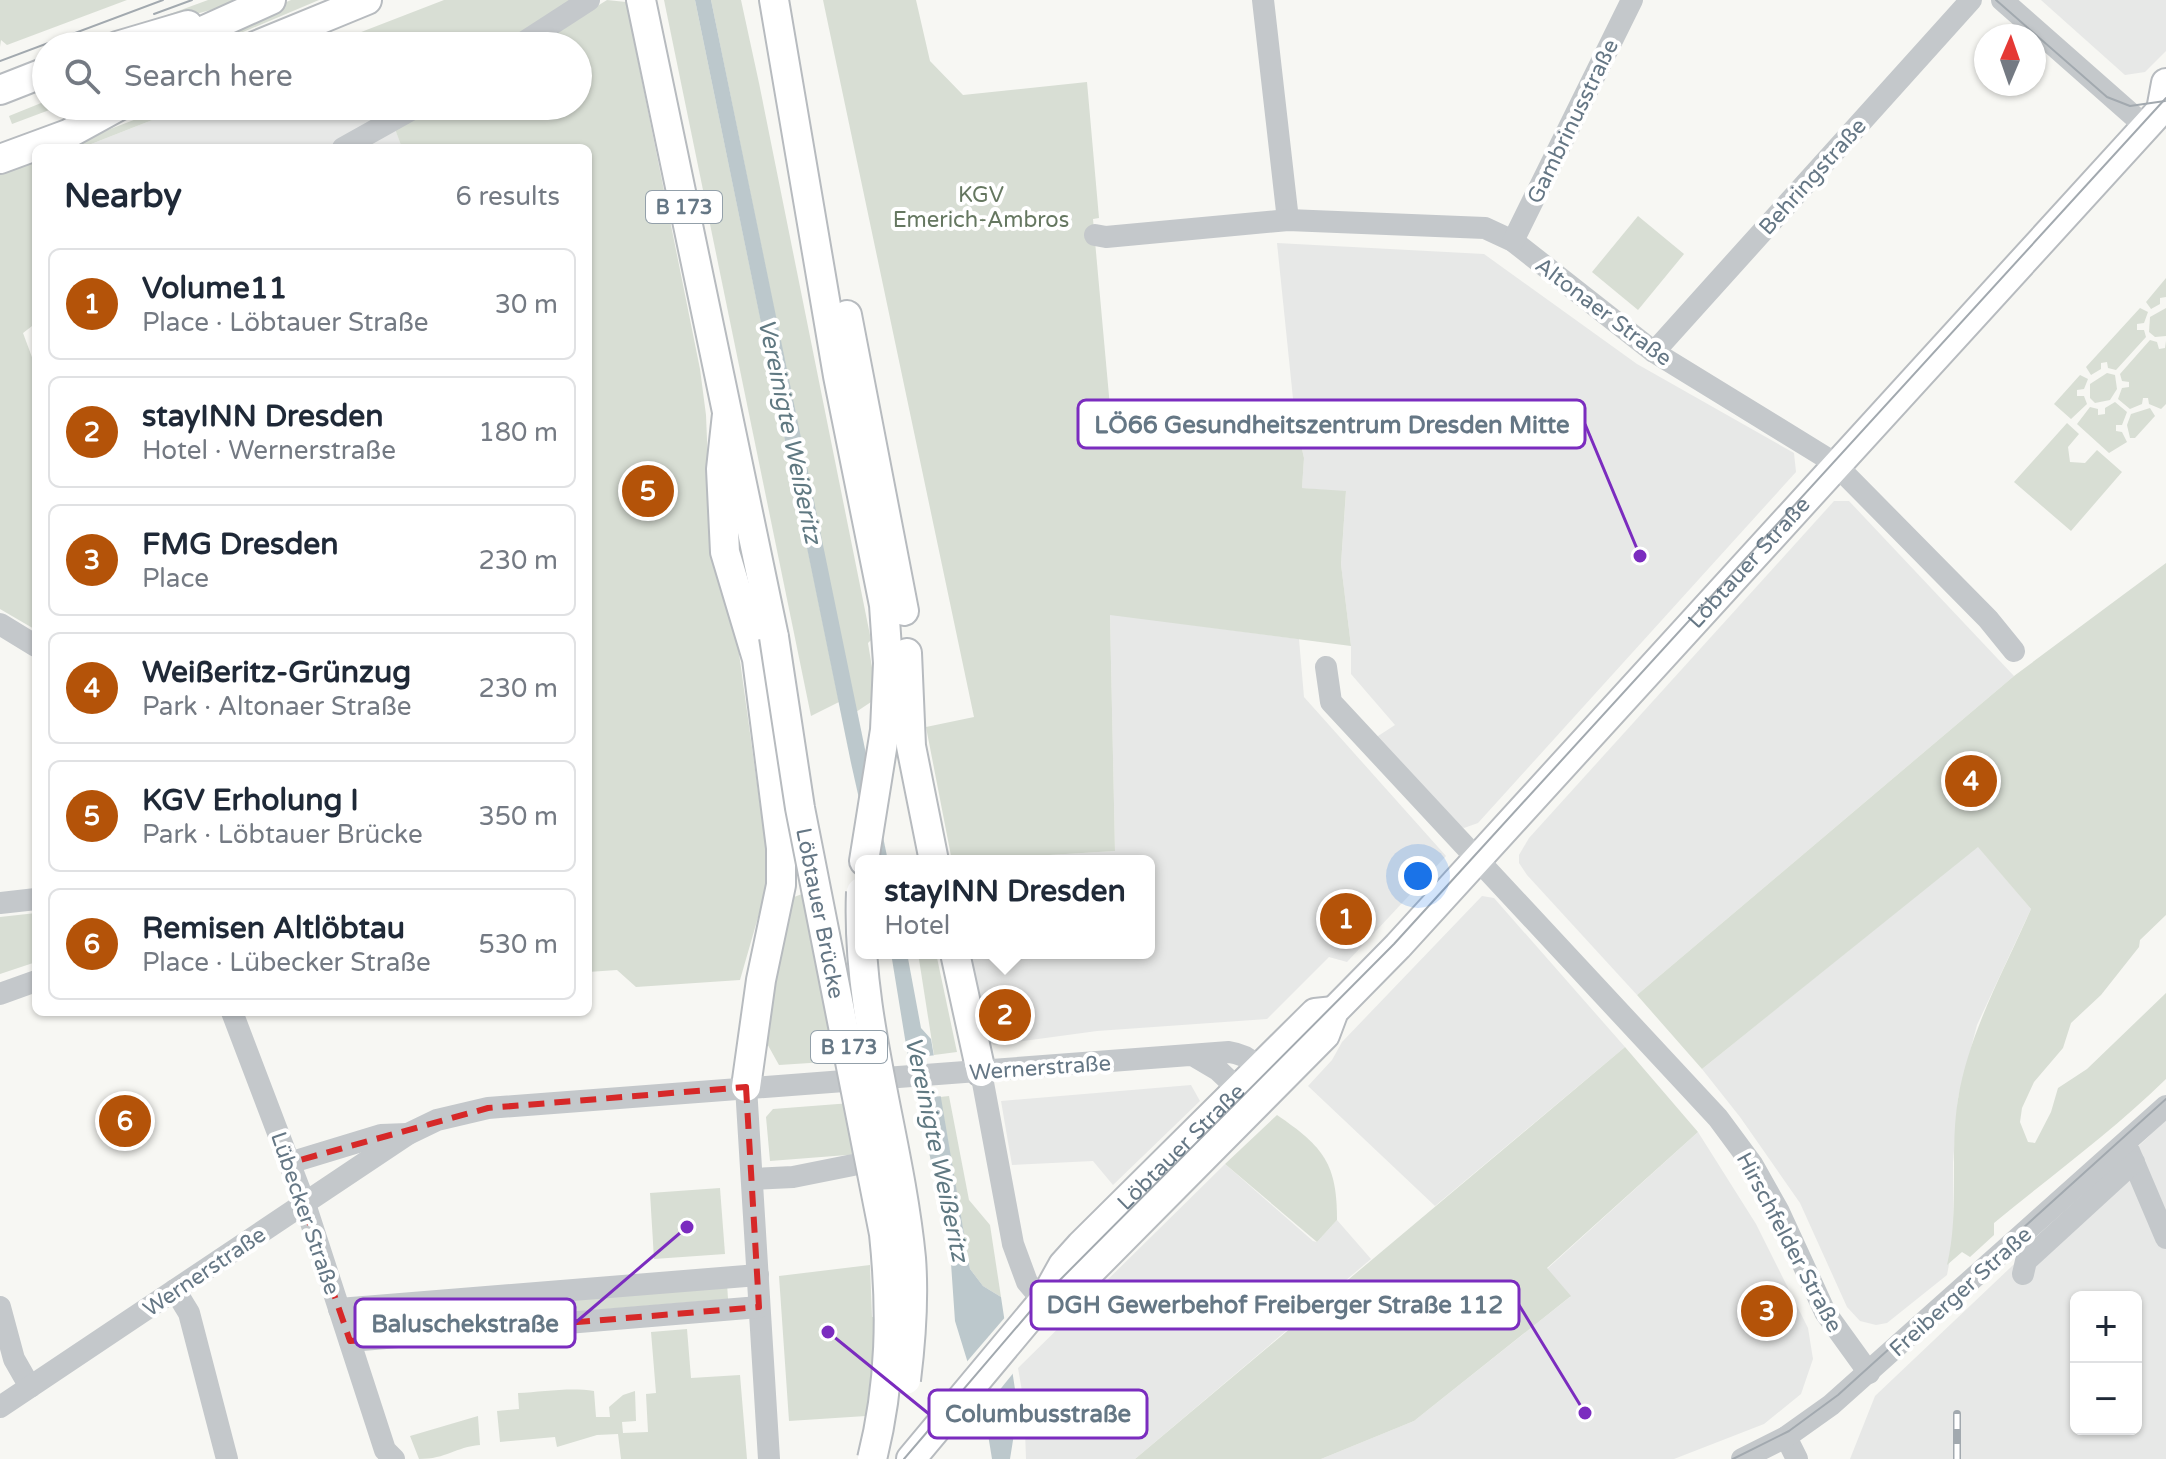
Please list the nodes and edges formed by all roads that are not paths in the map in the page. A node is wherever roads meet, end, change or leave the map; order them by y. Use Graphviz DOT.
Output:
graph roads {
  1 [pos="271,0"];
  2 [pos="367,0"];
  3 [pos="589,0"];
  4 [pos="641,0"];
  5 [pos="774,0"];
  6 [pos="1263,0"];
  7 [pos="1632,0"];
  8 [pos="1971,0"];
  9 [pos="2002,0"];
  10 [pos="221,23"];
  11 [pos="159,32"];
  12 [pos="201,32"];
  13 [pos="289,32"];
  14 [pos="540,32"];
  15 [pos="32,77"];
  16 [pos="0,90"];
  17 [pos="32,98"];
  18 [pos="2160,107"];
  19 [pos="0,110"];
  20 [pos="54,120"];
  21 [pos="94,120"];
  22 [pos="393,120"];
  23 [pos="0,139"];
  24 [pos="41,144"];
  25 [pos="350,144"];
  26 [pos="32,147"];
  27 [pos="0,159"];
  28 [pos="810,205"];
  29 [pos="1288,220"];
  30 [pos="1095,235"];
  31 [pos="1513,241"];
  32 [pos="1654,352"];
  33 [pos="727,414"];
  34 [pos="1835,464"];
  35 [pos="0,624"];
  36 [pos="32,644"];
  37 [pos="2014,651"];
  38 [pos="1326,667"];
  39 [pos="865,855"];
  40 [pos="933,855"];
  41 [pos="1477,858"];
  42 [pos="32,899"];
  43 [pos="0,903"];
  44 [pos="862,959"];
  45 [pos="956,959"];
  46 [pos="32,982"];
  47 [pos="0,994"];
  48 [pos="234,1016"];
  49 [pos="1196,1057"];
  50 [pos="969,1072"];
  51 [pos="885,1078"];
  52 [pos="1264,1080"];
  53 [pos="844,1081"];
  54 [pos="746,1087"];
  55 [pos="1238,1089"];
  56 [pos="2166,1106"];
  57 [pos="408,1134"];
  58 [pos="2130,1153"];
  59 [pos="289,1163"];
  60 [pos="853,1165"];
  61 [pos="752,1179"];
  62 [pos="305,1204"];
  63 [pos="2166,1238"];
  64 [pos="2023,1274"];
  65 [pos="758,1275"];
  66 [pos="175,1290"];
  67 [pos="1043,1301"];
  68 [pos="0,1307"];
  69 [pos="759,1307"];
  70 [pos="339,1309"];
  71 [pos="350,1341"];
  72 [pos="1869,1373"];
  73 [pos="30,1387"];
  74 [pos="0,1407"];
  75 [pos="1786,1437"];
  76 [pos="227,1459"];
  77 [pos="394,1459"];
  78 [pos="769,1459"];
  79 [pos="872,1459"];
  80 [pos="892,1459"];
  81 [pos="911,1459"];
  82 [pos="1742,1459"];
  83 [pos="1797,1459"];
  1 -- 10 [label="main road"];
  2 -- 13 [label="main road"];
  3 -- 14 [label="street"];
  4 -- 33 [label="main road, B 173"];
  5 -- 28 [label="main road"];
  6 -- 29 [label="street"];
  7 -- 31 [label="street, Gambrinusstraße"];
  8 -- 32 [label="street, Behringstraße"];
  9 -- 18 [label="street"];
  10 -- 11 [label="main road"];
  10 -- 12 [label="main road"];
  15 -- 16 [label="main road"];
  17 -- 19 [label="main road"];
  18 -- 34 [label="main road, Löbtauer Straße"];
  20 -- 23 [label="main road"];
  21 -- 24 [label="main road"];
  22 -- 25 [label="street"];
  26 -- 27 [label="main road"];
  28 -- 39 [label="main road"];
  28 -- 40 [label="main road"];
  29 -- 30 [label="street, Altonaer Straße"];
  29 -- 31 [label="street, Altonaer Straße"];
  31 -- 32 [label="street, Altonaer Straße"];
  32 -- 34 [label="street, Altonaer Straße"];
  33 -- 54 [label="main road"];
  33 -- 79 [label="main road, Löbtauer Brücke / B 173, bridge"];
  34 -- 37 [label="street, Altonaer Straße"];
  34 -- 41 [label="main road, Löbtauer Straße"];
  35 -- 36 [label="street"];
  38 -- 41 [label="street, Hirschfelder Straße"];
  41 -- 52 [label="main road, Löbtauer Straße"];
  41 -- 72 [label="street, Hirschfelder Straße"];
  42 -- 43 [label="street"];
  44 -- 80 [label="main road, Löbtauer Brücke / B 173, bridge"];
  45 -- 50 [label="main road"];
  46 -- 47 [label="street"];
  48 -- 59 [label="street, Lübecker Straße"];
  49 -- 50 [label="street, Wernerstraße"];
  49 -- 52 [label="street, Wernerstraße"];
  49 -- 55 [label="street"];
  50 -- 51 [label="street, Wernerstraße"];
  50 -- 67 [label="street"];
  52 -- 55 [label="main road, Löbtauer Straße"];
  52 -- 67 [label="main road, Löbtauer Straße"];
  53 -- 54 [label="street, Wernerstraße"];
  54 -- 57 [label="street, Wernerstraße"];
  54 -- 61 [label="street"];
  55 -- 67 [label="main road, Löbtauer Straße"];
  56 -- 58 [label="street, Freiberger Straße"];
  57 -- 59 [label="street, Wernerstraße"];
  57 -- 62 [label="street, Wernerstraße"];
  58 -- 63 [label="street"];
  58 -- 64 [label="street"];
  58 -- 72 [label="street, Freiberger Straße"];
  59 -- 62 [label="street, Lübecker Straße"];
  60 -- 61 [label="street"];
  61 -- 65 [label="street"];
  62 -- 66 [label="street, Wernerstraße"];
  62 -- 70 [label="street, Lübecker Straße"];
  65 -- 69 [label="street"];
  65 -- 70 [label="street"];
  66 -- 73 [label="street, Wernerstraße"];
  66 -- 76 [label="street"];
  67 -- 81 [label="main road, Löbtauer Straße"];
  68 -- 73 [label="street"];
  69 -- 71 [label="street"];
  69 -- 78 [label="street"];
  70 -- 71 [label="street, Lübecker Straße"];
  71 -- 77 [label="street, Lübecker Straße"];
  72 -- 75 [label="street, Freiberger Straße"];
  73 -- 74 [label="street, Wernerstraße"];
  75 -- 82 [label="street, Freiberger Straße"];
  75 -- 83 [label="street"];
}
